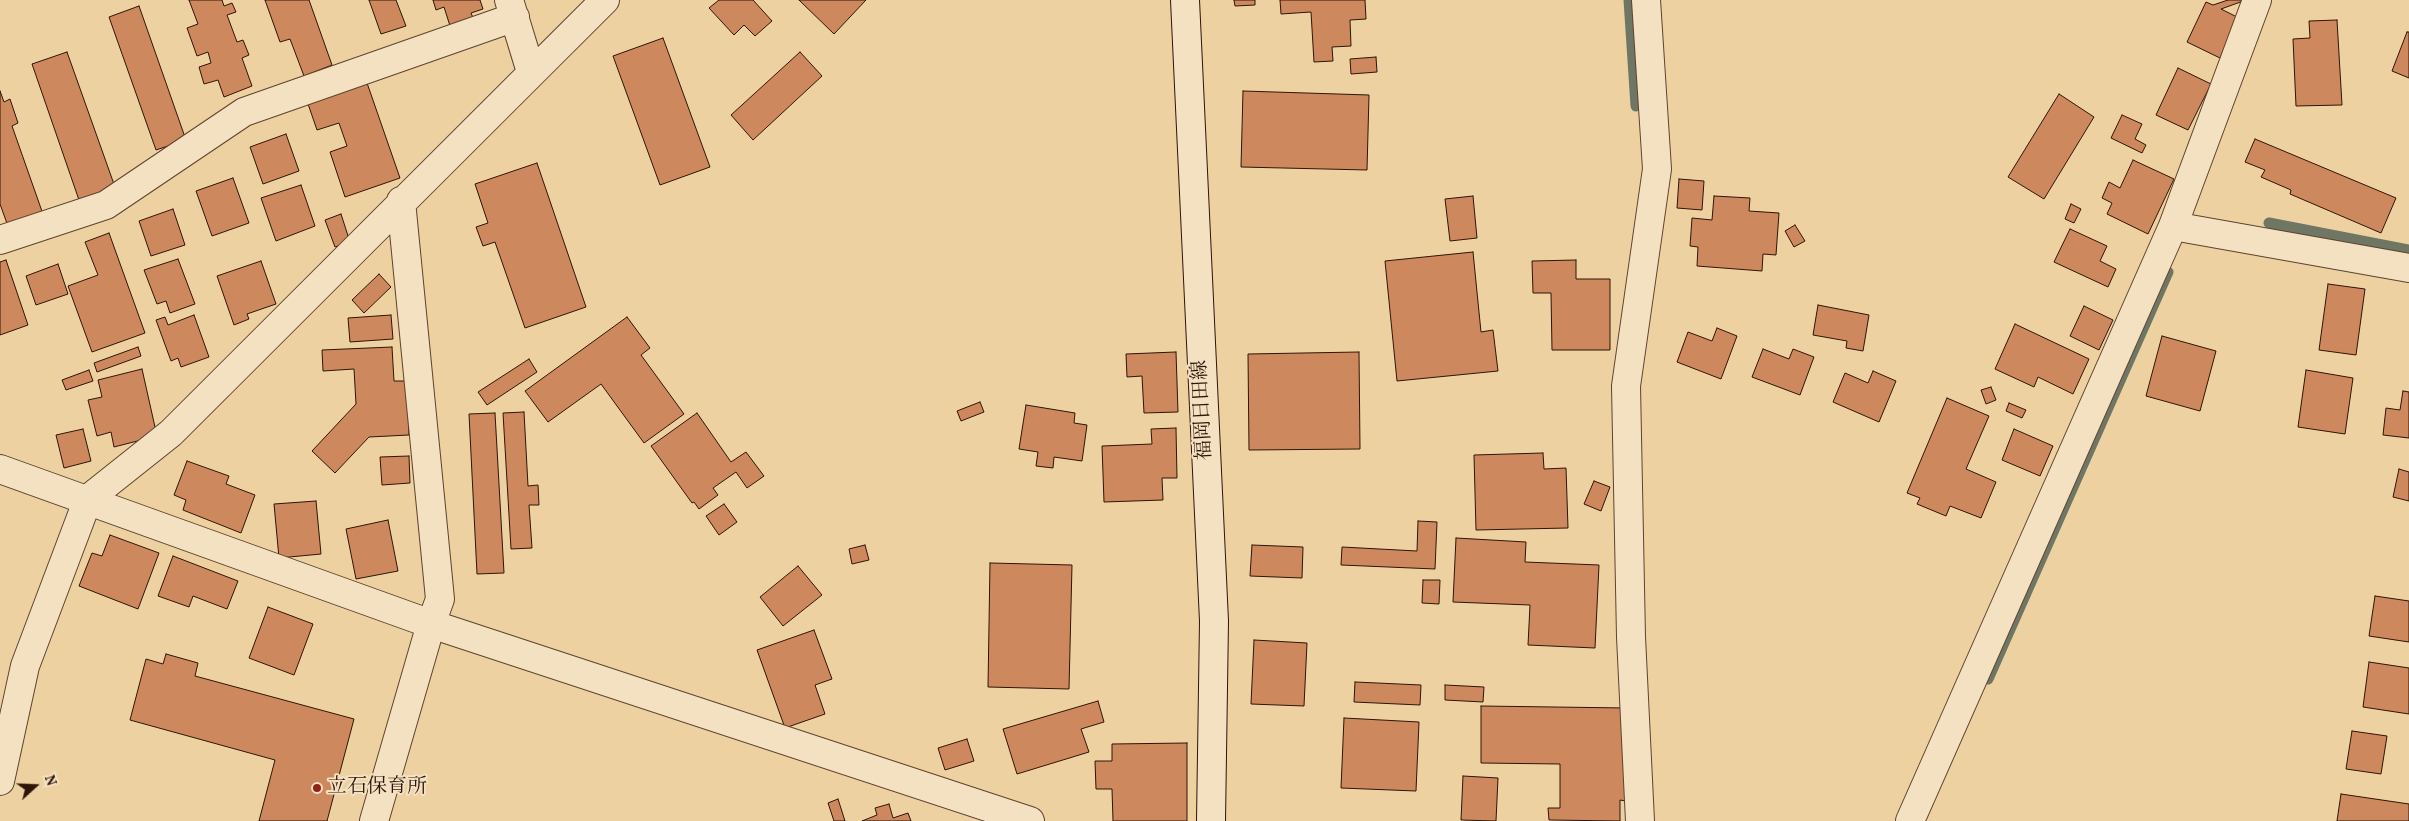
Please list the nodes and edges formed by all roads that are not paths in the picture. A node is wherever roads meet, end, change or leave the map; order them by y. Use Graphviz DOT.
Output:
graph roads {
  1 [pos="604,0"];
  2 [pos="1185,0"];
  3 [pos="1646,0"];
  4 [pos="2257,0"];
  5 [pos="512,8"];
  6 [pos="531,72"];
  7 [pos="401,202"];
  8 [pos="2173,226"];
  9 [pos="0,240"];
  10 [pos="2409,268"];
  11 [pos="0,469"];
  12 [pos="88,499"];
  13 [pos="431,624"];
  14 [pos="0,781"];
  15 [pos="374,821"];
  16 [pos="1030,821"];
  17 [pos="1211,821"];
  18 [pos="1640,821"];
  19 [pos="1910,821"];
  1 -- 6 [label="street"];
  2 -- 17 [label="street, 福岡日田線"];
  3 -- 18 [label="street"];
  4 -- 8 [label="street"];
  5 -- 6 [label="street"];
  5 -- 9 [label="street"];
  6 -- 7 [label="street"];
  7 -- 12 [label="street"];
  7 -- 13 [label="street"];
  8 -- 10 [label="street"];
  8 -- 19 [label="street"];
  11 -- 12 [label="street"];
  12 -- 13 [label="street"];
  12 -- 14 [label="street"];
  13 -- 15 [label="street"];
  13 -- 16 [label="street"];
}
